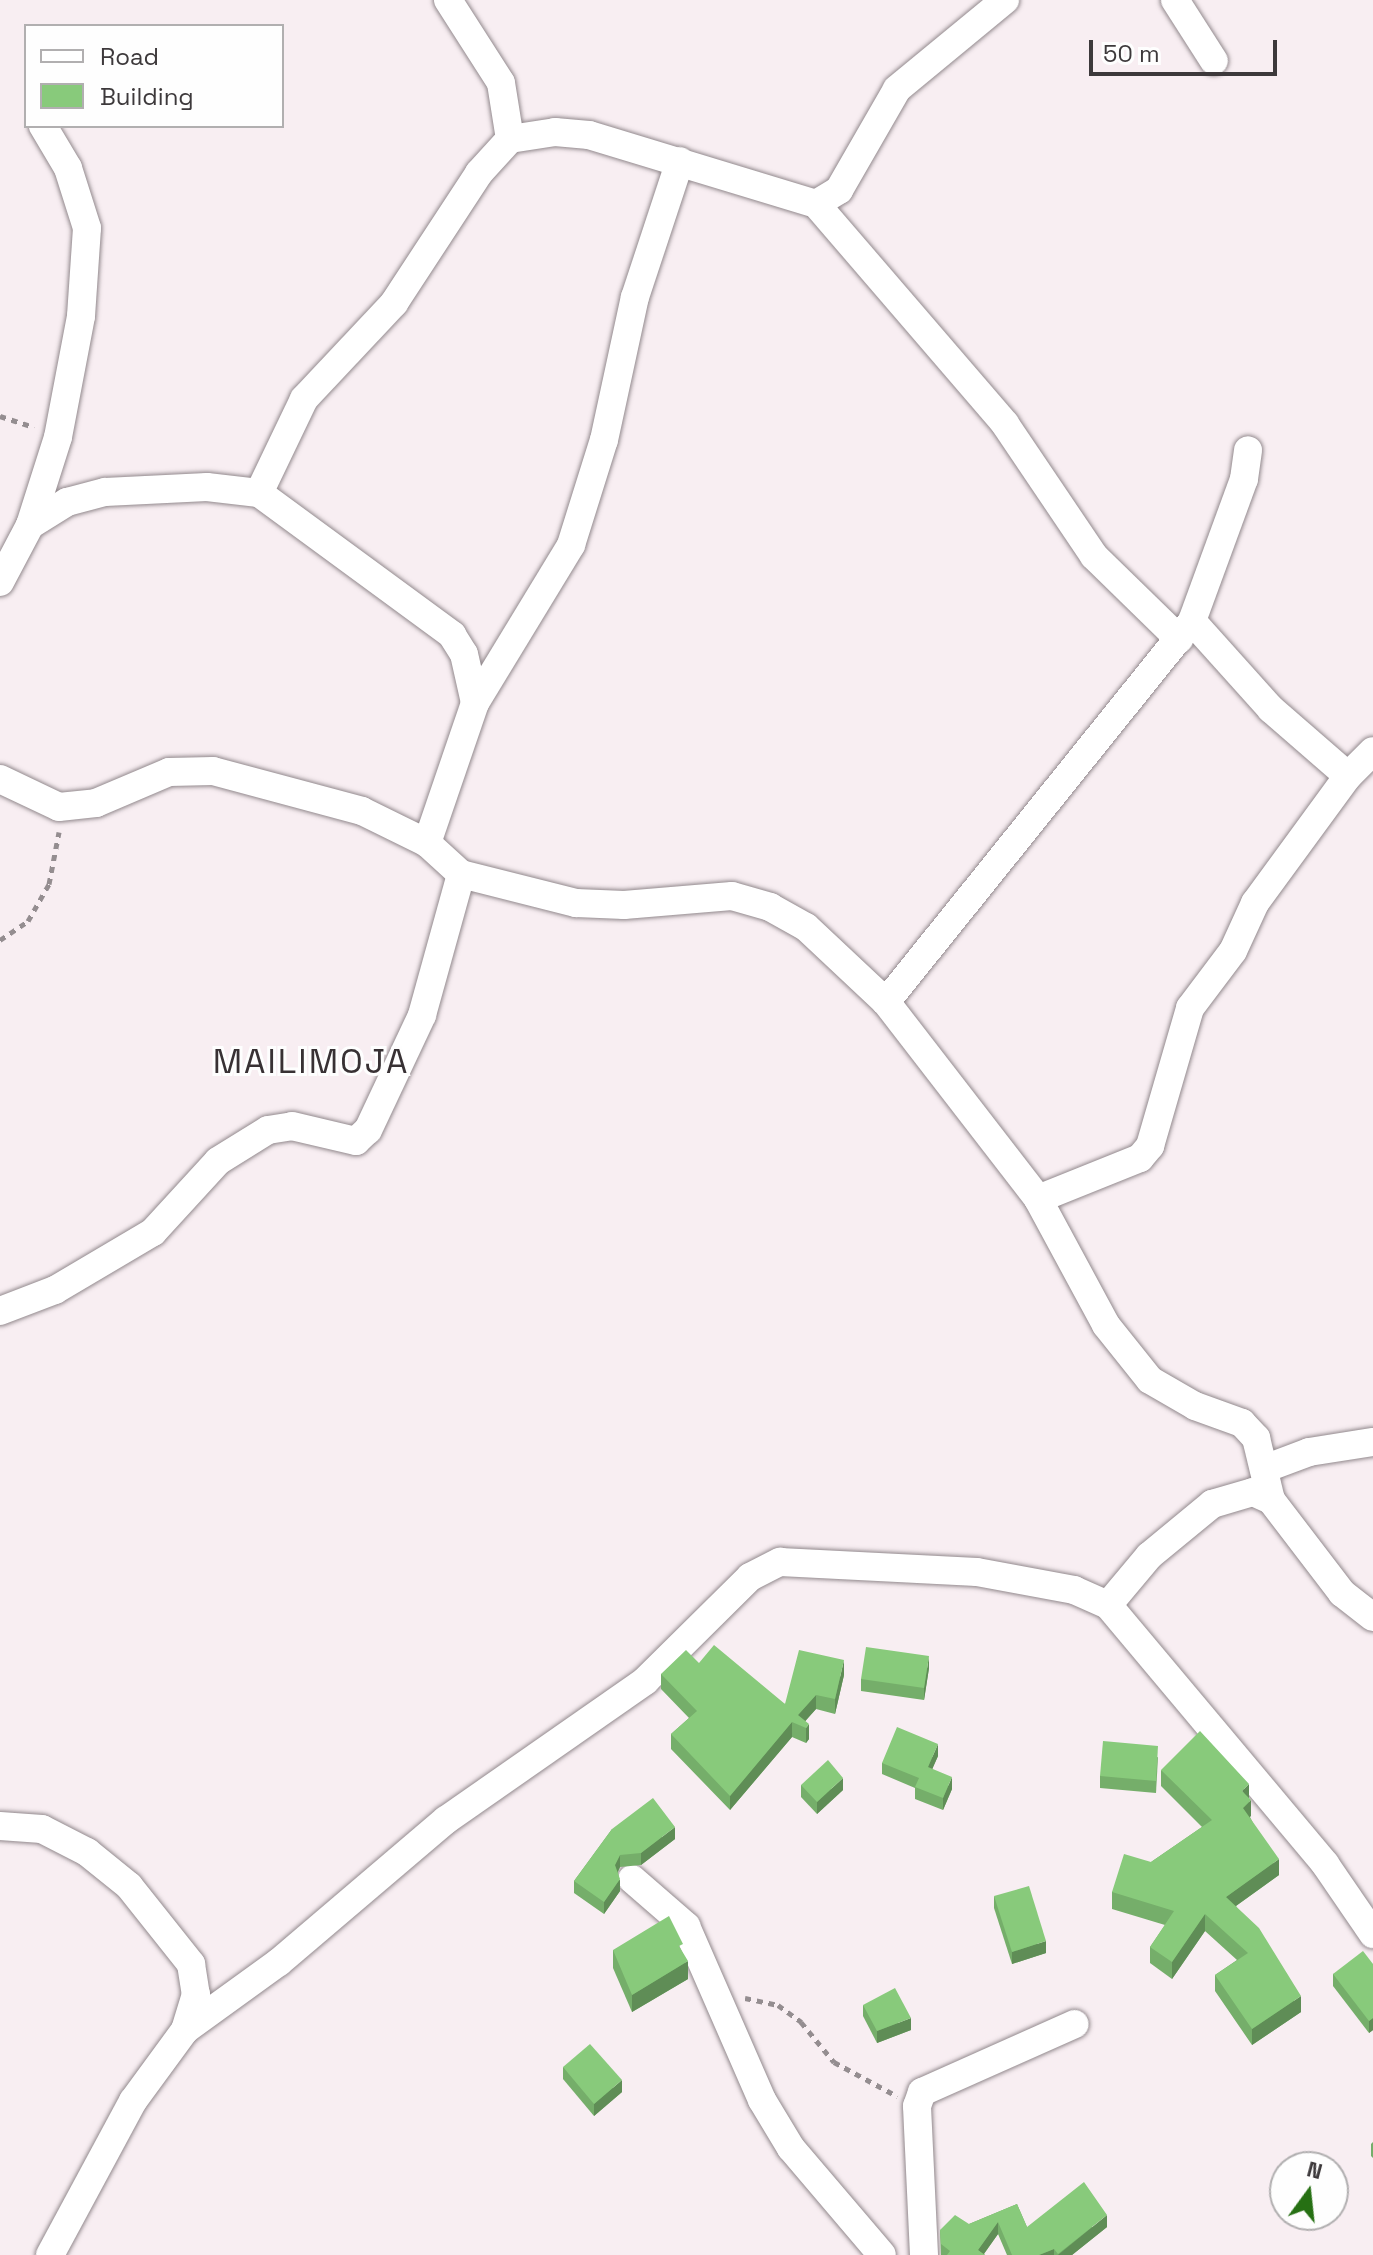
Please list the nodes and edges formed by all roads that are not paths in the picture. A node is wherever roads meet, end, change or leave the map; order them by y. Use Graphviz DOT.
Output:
graph roads {
  1 [pos="448,0"];
  2 [pos="1005,0"];
  3 [pos="1175,0"];
  4 [pos="1214,61"];
  5 [pos="44,128"];
  6 [pos="510,139"];
  7 [pos="680,161"];
  8 [pos="816,204"];
  9 [pos="1248,450"];
  10 [pos="259,493"];
  11 [pos="30,525"];
  12 [pos="0,582"];
  13 [pos="1186,630"];
  14 [pos="475,703"];
  15 [pos="1373,751"];
  16 [pos="1348,776"];
  17 [pos="0,779"];
  18 [pos="427,843"];
  19 [pos="461,874"];
  20 [pos="886,1002"];
  21 [pos="1038,1199"];
  22 [pos="0,1311"];
  23 [pos="1256,1438"];
  24 [pos="1373,1442"];
  25 [pos="1309,1452"];
  26 [pos="1264,1469"];
  27 [pos="1271,1500"];
  28 [pos="1108,1605"];
  29 [pos="1373,1617"];
  30 [pos="0,1826"];
  31 [pos="632,1879"];
  32 [pos="1373,1934"];
  33 [pos="1075,2024"];
  34 [pos="185,2030"];
  35 [pos="50,2255"];
  36 [pos="882,2255"];
  37 [pos="924,2255"];
  1 -- 6 [label="street"];
  2 -- 8 [label="street"];
  3 -- 4 [label="street"];
  5 -- 11 [label="street"];
  6 -- 7 [label="street"];
  6 -- 10 [label="street"];
  7 -- 8 [label="street"];
  7 -- 14 [label="street"];
  8 -- 13 [label="street"];
  9 -- 13 [label="street"];
  10 -- 11 [label="street"];
  10 -- 14 [label="street"];
  11 -- 12 [label="street"];
  13 -- 16 [label="street"];
  13 -- 20 [label="street"];
  14 -- 18 [label="street"];
  15 -- 16 [label="street"];
  16 -- 21 [label="street"];
  17 -- 18 [label="street"];
  18 -- 19 [label="street"];
  19 -- 20 [label="street"];
  19 -- 22 [label="street"];
  20 -- 21 [label="street"];
  21 -- 23 [label="street"];
  23 -- 25 [label="street"];
  23 -- 26 [label="street"];
  24 -- 25 [label="street"];
  25 -- 26 [label="street"];
  26 -- 27 [label="street"];
  27 -- 28 [label="street"];
  27 -- 29 [label="street"];
  28 -- 32 [label="street"];
  28 -- 34 [label="street"];
  30 -- 34 [label="street"];
  31 -- 36 [label="street"];
  33 -- 37 [label="street"];
  34 -- 35 [label="street"];
}
